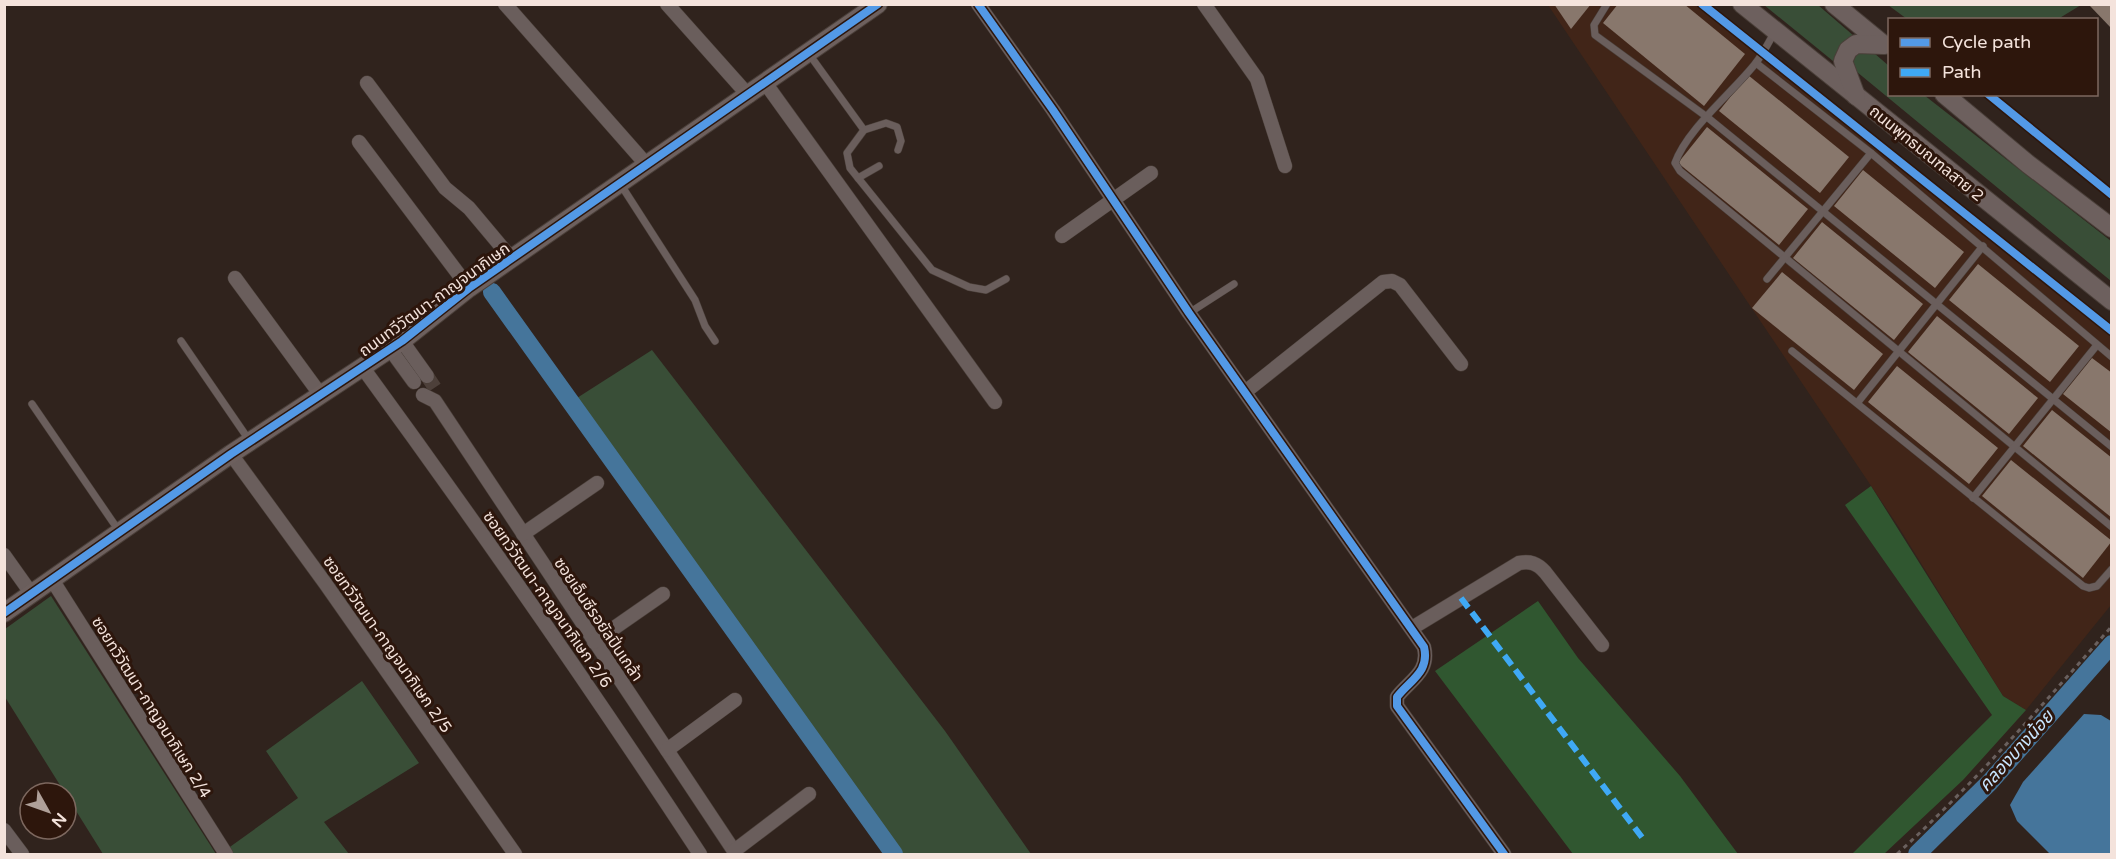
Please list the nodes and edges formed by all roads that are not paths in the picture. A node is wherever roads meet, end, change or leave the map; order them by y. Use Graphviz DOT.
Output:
graph roads {
  1 [pos="505,4"];
  2 [pos="667,4"];
  3 [pos="878,4"];
  4 [pos="978,4"];
  5 [pos="1203,4"];
  6 [pos="1607,4"];
  7 [pos="1742,4"];
  8 [pos="1834,4"];
  9 [pos="1775,31"];
  10 [pos="1887,47"];
  11 [pos="810,54"];
  12 [pos="1756,63"];
  13 [pos="367,83"];
  14 [pos="766,84"];
  15 [pos="749,96"];
  16 [pos="1856,96"];
  17 [pos="1946,96"];
  18 [pos="1707,117"];
  19 [pos="864,130"];
  20 [pos="359,142"];
  21 [pos="898,150"];
  22 [pos="1871,153"];
  23 [pos="646,164"];
  24 [pos="879,166"];
  25 [pos="1285,166"];
  26 [pos="1151,173"];
  27 [pos="858,178"];
  28 [pos="620,182"];
  29 [pos="1114,201"];
  30 [pos="1822,211"];
  31 [pos="2112,228"];
  32 [pos="1062,236"];
  33 [pos="1983,246"];
  34 [pos="512,258"];
  35 [pos="1785,258"];
  36 [pos="235,278"];
  37 [pos="1006,279"];
  38 [pos="1767,279"];
  39 [pos="1234,284"];
  40 [pos="469,288"];
  41 [pos="2112,301"];
  42 [pos="1935,306"];
  43 [pos="1189,313"];
  44 [pos="180,341"];
  45 [pos="715,341"];
  46 [pos="396,345"];
  47 [pos="2097,345"];
  48 [pos="1792,351"];
  49 [pos="1898,353"];
  50 [pos="2112,357"];
  51 [pos="1461,364"];
  52 [pos="363,368"];
  53 [pos="427,376"];
  54 [pos="414,382"];
  55 [pos="1245,392"];
  56 [pos="320,394"];
  57 [pos="431,395"];
  58 [pos="2053,401"];
  59 [pos="996,402"];
  60 [pos="1858,402"];
  61 [pos="33,404"];
  62 [pos="250,442"];
  63 [pos="2112,447"];
  64 [pos="2014,449"];
  65 [pos="231,454"];
  66 [pos="597,483"];
  67 [pos="1973,498"];
  68 [pos="2112,527"];
  69 [pos="120,532"];
  70 [pos="523,534"];
  71 [pos="4,555"];
  72 [pos="2112,569"];
  73 [pos="51,578"];
  74 [pos="31,593"];
  75 [pos="663,594"];
  76 [pos="4,613"];
  77 [pos="1412,628"];
  78 [pos="594,642"];
  79 [pos="1602,645"];
  80 [pos="735,700"];
  81 [pos="667,750"];
  82 [pos="809,794"];
  83 [pos="4,830"];
  84 [pos="735,853"];
  85 [pos="22,855"];
  86 [pos="226,855"];
  87 [pos="515,855"];
  88 [pos="700,855"];
  89 [pos="1504,855"];
  1 -- 23 [label="street"];
  2 -- 15 [label="street"];
  3 -- 11 [label="street, ถนนทวีวัฒนา-กาญจนาภิเษก"];
  4 -- 29 [label="street"];
  5 -- 25 [label="street"];
  6 -- 18 [label="lane"];
  7 -- 9 [label="street, ถนนพุทธมณฑลสาย 2"];
  8 -- 10 [label="street"];
  9 -- 12 [label="lane"];
  9 -- 16 [label="street, ถนนพุทธมณฑลสาย 2"];
  10 -- 16 [label="street"];
  11 -- 14 [label="street, ถนนทวีวัฒนา-กาญจนาภิเษก"];
  11 -- 19 [label="lane"];
  12 -- 18 [label="lane"];
  12 -- 22 [label="lane"];
  13 -- 34 [label="street"];
  14 -- 15 [label="street, ถนนทวีวัฒนา-กาญจนาภิเษก"];
  14 -- 59 [label="street"];
  15 -- 23 [label="street, ถนนทวีวัฒนา-กาญจนาภิเษก"];
  16 -- 41 [label="street, ถนนพุทธมณฑลสาย 2"];
  17 -- 31 [label="street"];
  18 -- 30 [label="lane"];
  18 -- 35 [label="lane"];
  19 -- 21 [label="lane"];
  19 -- 27 [label="lane"];
  20 -- 40 [label="street"];
  22 -- 30 [label="lane"];
  22 -- 33 [label="lane"];
  23 -- 28 [label="street, ถนนทวีวัฒนา-กาญจนาภิเษก"];
  24 -- 27 [label="lane"];
  26 -- 29 [label="street"];
  27 -- 37 [label="lane"];
  28 -- 34 [label="street, ถนนทวีวัฒนา-กาญจนาภิเษก"];
  28 -- 45 [label="lane"];
  29 -- 32 [label="street"];
  29 -- 43 [label="street"];
  30 -- 35 [label="lane"];
  30 -- 42 [label="lane"];
  33 -- 42 [label="lane"];
  33 -- 47 [label="lane"];
  34 -- 40 [label="street, ถนนทวีวัฒนา-กาญจนาภิเษก"];
  35 -- 38 [label="lane"];
  35 -- 49 [label="lane"];
  36 -- 56 [label="street"];
  39 -- 43 [label="lane"];
  40 -- 46 [label="street, ถนนทวีวัฒนา-กาญจนาภิเษก"];
  42 -- 49 [label="lane"];
  42 -- 58 [label="lane"];
  43 -- 55 [label="street"];
  44 -- 62 [label="lane"];
  46 -- 52 [label="street, ถนนทวีวัฒนา-กาญจนาภิเษก"];
  46 -- 53 [label="street"];
  46 -- 54 [label="street"];
  47 -- 50 [label="lane"];
  47 -- 58 [label="lane"];
  48 -- 60 [label="lane"];
  49 -- 60 [label="lane"];
  49 -- 64 [label="lane"];
  51 -- 55 [label="street"];
  52 -- 56 [label="street, ถนนทวีวัฒนา-กาญจนาภิเษก"];
  52 -- 88 [label="street, ซอยทวีวัฒนา-กาญจนาภิเษก 2/6"];
  55 -- 77 [label="street"];
  56 -- 62 [label="street, ถนนทวีวัฒนา-กาญจนาภิเษก"];
  57 -- 70 [label="street, ซอยเอ็นซีรอยัลปิ่นเกล้า"];
  58 -- 63 [label="lane"];
  58 -- 64 [label="lane"];
  60 -- 67 [label="lane"];
  61 -- 69 [label="lane"];
  62 -- 65 [label="street, ถนนทวีวัฒนา-กาญจนาภิเษก"];
  64 -- 67 [label="lane"];
  64 -- 68 [label="lane"];
  65 -- 69 [label="street, ถนนทวีวัฒนา-กาญจนาภิเษก"];
  65 -- 87 [label="street, ซอยทวีวัฒนา-กาญจนาภิเษก 2/5"];
  66 -- 70 [label="street"];
  67 -- 72 [label="lane"];
  69 -- 73 [label="street, ถนนทวีวัฒนา-กาญจนาภิเษก"];
  70 -- 78 [label="street, ซอยเอ็นซีรอยัลปิ่นเกล้า"];
  71 -- 74 [label="street"];
  73 -- 74 [label="street, ถนนทวีวัฒนา-กาญจนาภิเษก"];
  73 -- 86 [label="street, ซอยทวีวัฒนา-กาญจนาภิเษก 2/4"];
  74 -- 76 [label="street, ถนนทวีวัฒนา-กาญจนาภิเษก"];
  75 -- 78 [label="street"];
  77 -- 79 [label="street"];
  77 -- 89 [label="street"];
  78 -- 81 [label="street, ซอยเอ็นซีรอยัลปิ่นเกล้า"];
  80 -- 81 [label="street"];
  81 -- 84 [label="street, ซอยเอ็นซีรอยัลปิ่นเกล้า"];
  82 -- 84 [label="street"];
  83 -- 85 [label="street"];
}
